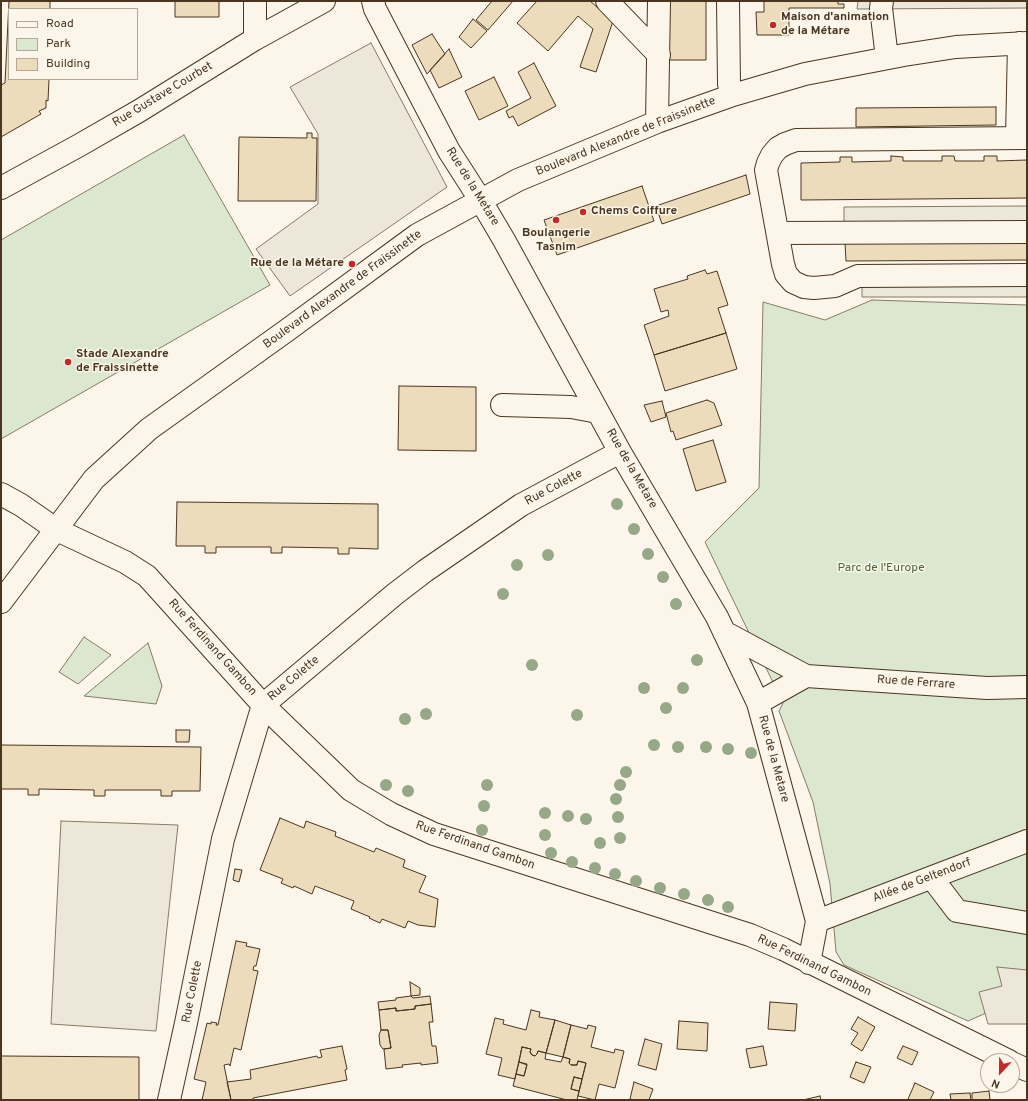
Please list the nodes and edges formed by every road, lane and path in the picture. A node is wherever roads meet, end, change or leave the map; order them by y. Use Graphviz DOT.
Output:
graph roads {
  1 [pos="255,1"];
  2 [pos="324,1"];
  3 [pos="373,1"];
  4 [pos="607,1"];
  5 [pos="659,1"];
  6 [pos="728,1"];
  7 [pos="882,1"];
  8 [pos="255,40"];
  9 [pos="1023,43"];
  10 [pos="659,55"];
  11 [pos="887,58"];
  12 [pos="733,95"];
  13 [pos="657,122"];
  14 [pos="1022,138"];
  15 [pos="1,188"];
  16 [pos="481,201"];
  17 [pos="1027,232"];
  18 [pos="778,234"];
  19 [pos="1027,274"];
  20 [pos="502,405"];
  21 [pos="598,412"];
  22 [pos="620,452"];
  23 [pos="1,494"];
  24 [pos="57,530"];
  25 [pos="1,602"];
  26 [pos="724,632"];
  27 [pos="806,676"];
  28 [pos="1027,687"];
  29 [pos="758,703"];
  30 [pos="263,705"];
  31 [pos="1027,841"];
  32 [pos="932,878"];
  33 [pos="817,921"];
  34 [pos="1027,923"];
  35 [pos="809,963"];
  36 [pos="993,1053"];
  37 [pos="169,1100"];
  1 -- 8 [label="street"];
  2 -- 8 [label="street, Rue Gustave Courbet"];
  3 -- 16 [label="street, Rue de la Metare"];
  4 -- 10 [label="street"];
  5 -- 10 [label="street"];
  6 -- 12 [label="street"];
  7 -- 11 [label="street"];
  8 -- 15 [label="street, Rue Gustave Courbet"];
  9 -- 11 [label="street, Boulevard Alexandre de Fraissinette"];
  9 -- 14 [label="street, Boulevard Alexandre de Fraissinette"];
  10 -- 13 [label="street"];
  11 -- 12 [label="street, Boulevard Alexandre de Fraissinette"];
  12 -- 13 [label="street, Boulevard Alexandre de Fraissinette"];
  13 -- 16 [label="street, Boulevard Alexandre de Fraissinette"];
  14 -- 18 [label="street, Boulevard Alexandre de Fraissinette"];
  16 -- 21 [label="street, Rue de la Metare"];
  16 -- 24 [label="street, Boulevard Alexandre de Fraissinette"];
  17 -- 18 [label="street"];
  18 -- 19 [label="street, Boulevard Alexandre de Fraissinette"];
  20 -- 21 [label="street"];
  21 -- 22 [label="street, Rue de la Metare"];
  22 -- 26 [label="street, Rue de la Metare"];
  22 -- 30 [label="street, Rue Colette"];
  23 -- 24 [label="street, Rue Ferdinand Gambon"];
  24 -- 25 [label="street, Boulevard Alexandre de Fraissinette"];
  24 -- 30 [label="street, Rue Ferdinand Gambon"];
  26 -- 27 [label="street, Rue de Ferrare"];
  26 -- 29 [label="street, Rue de la Metare"];
  27 -- 28 [label="street, Rue de Ferrare"];
  27 -- 29 [label="street"];
  29 -- 33 [label="street, Rue de la Metare"];
  30 -- 35 [label="street, Rue Ferdinand Gambon"];
  30 -- 37 [label="street, Rue Colette"];
  31 -- 32 [label="street, Allée de Geltendorf"];
  32 -- 33 [label="street, Allée de Geltendorf"];
  32 -- 34 [label="street"];
  33 -- 35 [label="street, Rue de la Metare"];
  35 -- 36 [label="street, Rue Ferdinand Gambon"];
}
